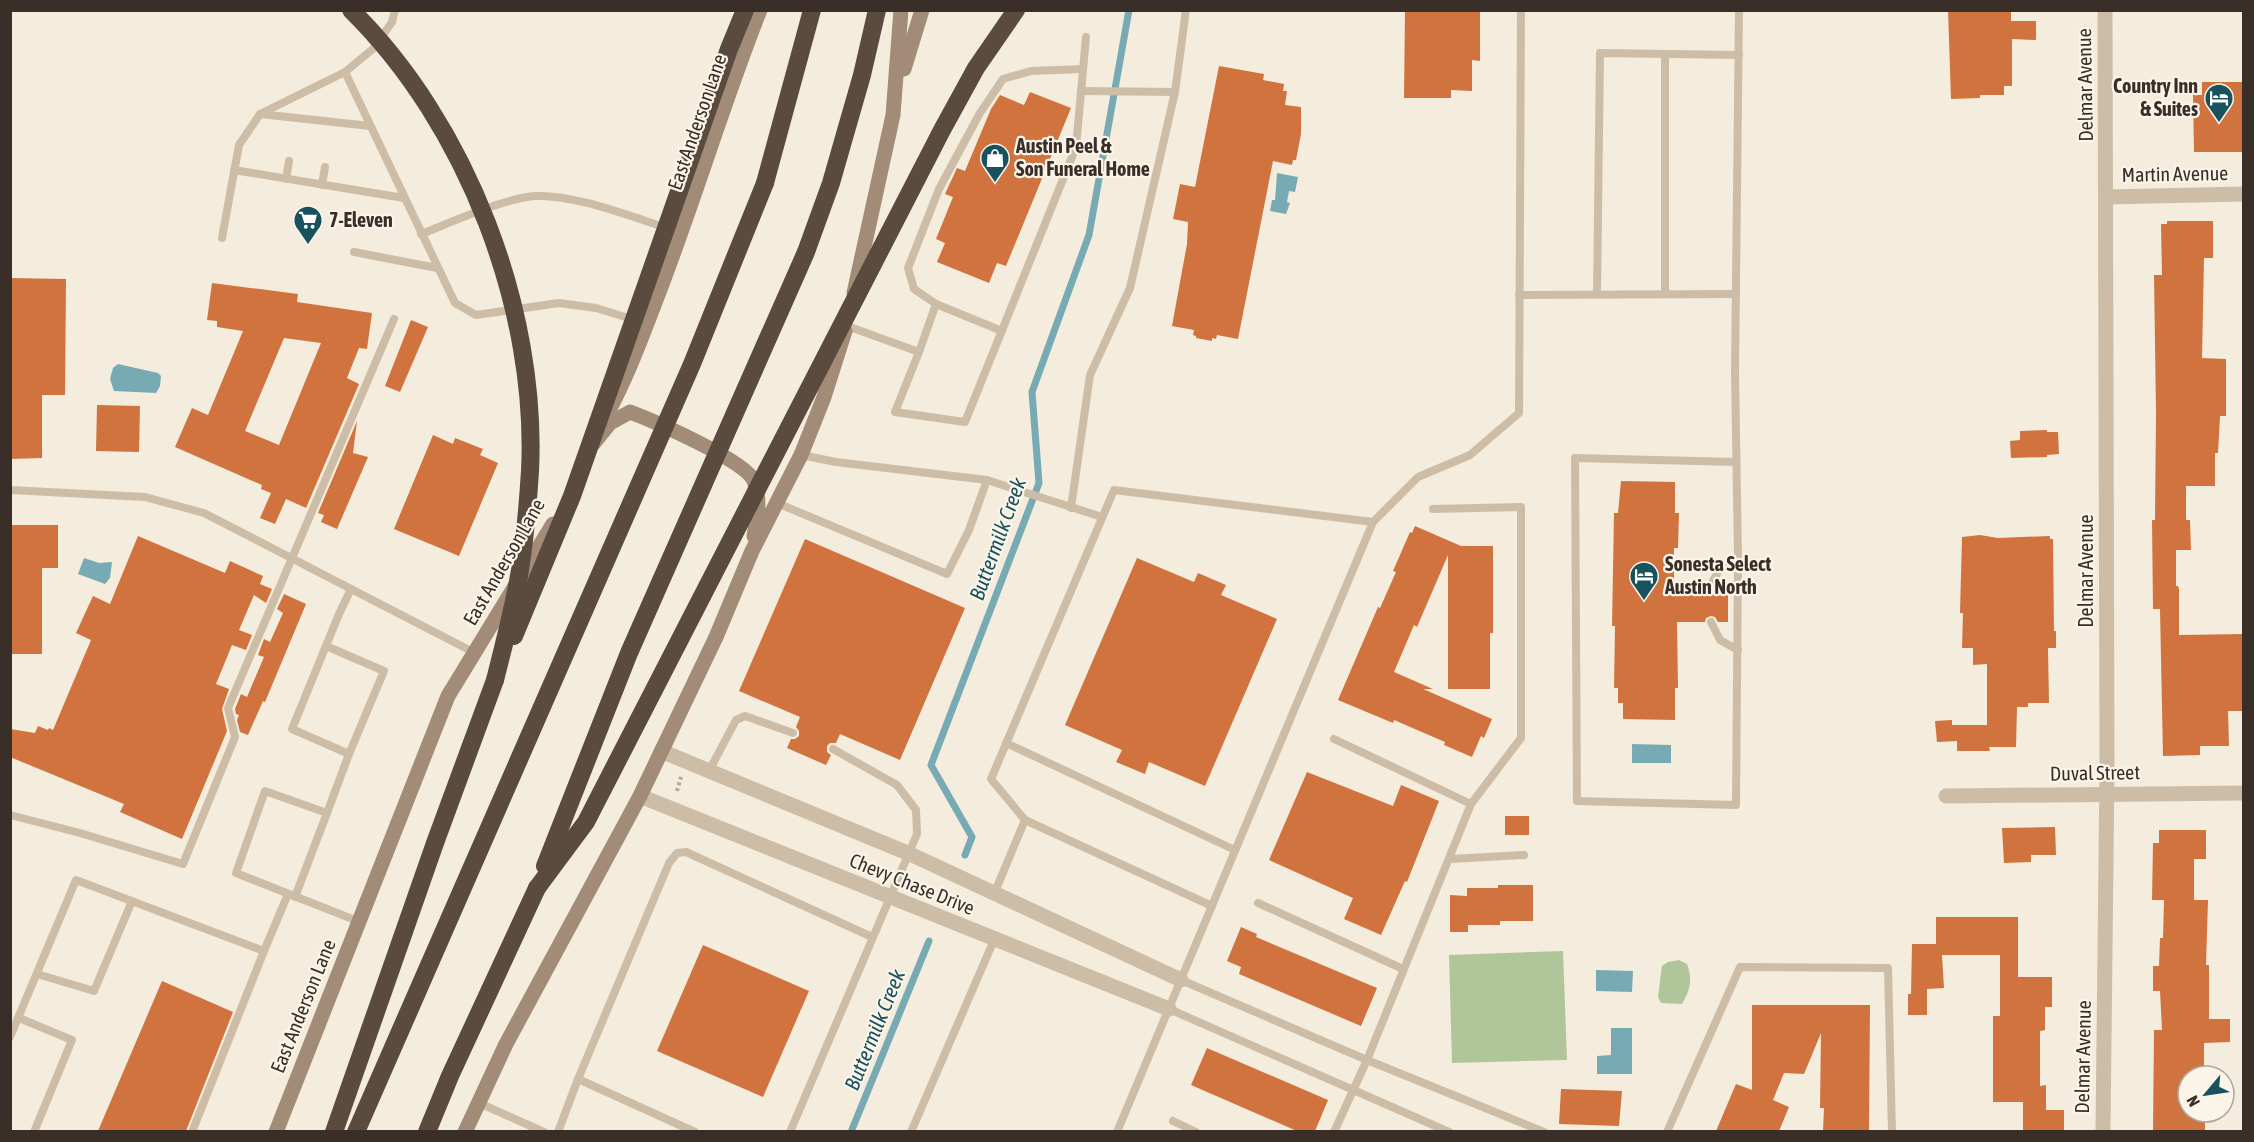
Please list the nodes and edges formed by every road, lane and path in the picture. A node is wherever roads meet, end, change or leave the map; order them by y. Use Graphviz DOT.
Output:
graph roads {
  1 [pos="351,10"];
  2 [pos="395,10"];
  3 [pos="733,10"];
  4 [pos="745,10"];
  5 [pos="760,10"];
  6 [pos="812,10"];
  7 [pos="878,10"];
  8 [pos="902,10"];
  9 [pos="922,10"];
  10 [pos="1016,10"];
  11 [pos="1186,10"];
  12 [pos="1521,10"];
  13 [pos="1739,10"];
  14 [pos="2105,10"];
  15 [pos="1086,37"];
  16 [pos="1665,54"];
  17 [pos="1739,55"];
  18 [pos="740,60"];
  19 [pos="1083,69"];
  20 [pos="345,72"];
  21 [pos="1081,91"];
  22 [pos="1175,92"];
  23 [pos="260,114"];
  24 [pos="893,116"];
  25 [pos="332,122"];
  26 [pos="370,126"];
  27 [pos="330,133"];
  28 [pos="289,161"];
  29 [pos="325,167"];
  30 [pos="234,171"];
  31 [pos="286,179"];
  32 [pos="322,185"];
  33 [pos="2244,194"];
  34 [pos="2107,197"];
  35 [pos="404,198"];
  36 [pos="682,233"];
  37 [pos="421,234"];
  38 [pos="222,238"];
  39 [pos="354,252"];
  40 [pos="437,267"];
  41 [pos="1597,294"];
  42 [pos="1665,294"];
  43 [pos="1736,294"];
  44 [pos="1519,295"];
  45 [pos="936,304"];
  46 [pos="394,319"];
  47 [pos="647,324"];
  48 [pos="847,326"];
  49 [pos="1002,331"];
  50 [pos="919,352"];
  51 [pos="801,455"];
  52 [pos="582,458"];
  53 [pos="1737,462"];
  54 [pos="987,480"];
  55 [pos="10,490"];
  56 [pos="777,503"];
  57 [pos="1071,508"];
  58 [pos="1433,509"];
  59 [pos="1102,517"];
  60 [pos="1373,522"];
  61 [pos="752,551"];
  62 [pos="1738,558"];
  63 [pos="293,559"];
  64 [pos="1711,585"];
  65 [pos="351,589"];
  66 [pos="1711,622"];
  67 [pos="326,645"];
  68 [pos="1738,650"];
  69 [pos="475,653"];
  70 [pos="495,680"];
  71 [pos="794,733"];
  72 [pos="1334,739"];
  73 [pos="1006,743"];
  74 [pos="833,749"];
  75 [pos="661,751"];
  76 [pos="349,754"];
  77 [pos="710,771"];
  78 [pos="682,772"];
  79 [pos="677,790"];
  80 [pos="2244,793"];
  81 [pos="2107,794"];
  82 [pos="640,796"];
  83 [pos="1946,796"];
  84 [pos="1471,804"];
  85 [pos="327,813"];
  86 [pos="10,815"];
  87 [pos="1025,820"];
  88 [pos="1235,849"];
  89 [pos="910,854"];
  90 [pos="1524,855"];
  91 [pos="1450,859"];
  92 [pos="537,888"];
  93 [pos="994,894"];
  94 [pos="292,896"];
  95 [pos="889,896"];
  96 [pos="132,901"];
  97 [pos="1258,903"];
  98 [pos="1212,906"];
  99 [pos="360,922"];
  100 [pos="872,937"];
  101 [pos="994,940"];
  102 [pos="264,951"];
  103 [pos="1403,969"];
  104 [pos="37,974"];
  105 [pos="1181,980"];
  106 [pos="1169,1009"];
  107 [pos="18,1018"];
  108 [pos="10,1037"];
  109 [pos="1367,1060"];
  110 [pos="578,1079"];
  111 [pos="1352,1091"];
  112 [pos="477,1102"];
  113 [pos="1173,1121"];
  114 [pos="34,1131"];
  115 [pos="192,1131"];
  116 [pos="276,1131"];
  117 [pos="334,1131"];
  118 [pos="356,1131"];
  119 [pos="427,1131"];
  120 [pos="465,1131"];
  121 [pos="544,1131"];
  122 [pos="558,1131"];
  123 [pos="695,1131"];
  124 [pos="790,1131"];
  125 [pos="911,1131"];
  126 [pos="1117,1131"];
  127 [pos="1196,1131"];
  128 [pos="1334,1131"];
  129 [pos="1449,1131"];
  130 [pos="1539,1131"];
  131 [pos="1667,1131"];
  132 [pos="1892,1131"];
  133 [pos="2103,1131"];
  1 -- 70 [label="highway, bridge"];
  2 -- 20 [label="lane"];
  3 -- 18 [label="main road"];
  4 -- 70 [label="highway, bridge"];
  5 -- 18 [label="main road, East Anderson Lane"];
  6 -- 118 [label="highway, bridge"];
  7 -- 92 [label="highway, bridge"];
  8 -- 24 [label="main road"];
  9 -- 24 [label="main road"];
  10 -- 92 [label="highway, bridge"];
  11 -- 22 [label="lane"];
  12 -- 44 [label="lane"];
  13 -- 17 [label="lane"];
  14 -- 34 [label="street, Delmar Avenue"];
  15 -- 19 [label="lane"];
  16 -- 17 [label="lane"];
  16 -- 41 [label="lane"];
  16 -- 42 [label="lane"];
  17 -- 43 [label="lane"];
  18 -- 36 [label="main road, East Anderson Lane"];
  19 -- 21 [label="lane"];
  19 -- 45 [label="lane"];
  20 -- 23 [label="lane"];
  20 -- 26 [label="lane"];
  21 -- 22 [label="lane"];
  21 -- 49 [label="lane"];
  22 -- 57 [label="lane"];
  23 -- 25 [label="lane"];
  23 -- 30 [label="lane"];
  24 -- 48 [label="main road"];
  25 -- 26 [label="lane"];
  25 -- 27 [label="lane"];
  26 -- 35 [label="lane"];
  28 -- 31 [label="lane"];
  29 -- 32 [label="lane"];
  30 -- 31 [label="lane"];
  30 -- 38 [label="lane"];
  31 -- 32 [label="lane"];
  32 -- 35 [label="lane"];
  33 -- 34 [label="street, Martin Avenue"];
  34 -- 81 [label="street, Delmar Avenue"];
  35 -- 37 [label="lane"];
  36 -- 37 [label="lane"];
  36 -- 47 [label="main road, East Anderson Lane"];
  37 -- 40 [label="lane"];
  39 -- 40 [label="lane"];
  40 -- 47 [label="lane"];
  41 -- 42 [label="lane"];
  41 -- 44 [label="lane"];
  42 -- 43 [label="lane"];
  43 -- 53 [label="lane"];
  44 -- 60 [label="lane"];
  45 -- 49 [label="lane"];
  45 -- 50 [label="lane"];
  46 -- 63 [label="lane"];
  47 -- 52 [label="main road, East Anderson Lane"];
  48 -- 50 [label="lane"];
  48 -- 51 [label="main road"];
  49 -- 50 [label="lane"];
  51 -- 54 [label="lane"];
  51 -- 56 [label="main road"];
  52 -- 61 [label="main road"];
  52 -- 69 [label="main road, East Anderson Lane"];
  53 -- 62 [label="lane"];
  53 -- 68 [label="lane"];
  54 -- 56 [label="lane"];
  54 -- 57 [label="lane"];
  55 -- 63 [label="lane"];
  56 -- 61 [label="main road"];
  57 -- 59 [label="lane"];
  58 -- 84 [label="lane"];
  59 -- 60 [label="lane"];
  59 -- 73 [label="lane"];
  60 -- 88 [label="lane"];
  61 -- 75 [label="main road"];
  62 -- 64 [label="lane"];
  62 -- 68 [label="lane"];
  63 -- 65 [label="lane"];
  63 -- 86 [label="lane"];
  65 -- 67 [label="lane"];
  65 -- 69 [label="lane"];
  66 -- 68 [label="lane"];
  67 -- 76 [label="lane"];
  67 -- 76 [label="lane"];
  69 -- 99 [label="main road, East Anderson Lane"];
  70 -- 117 [label="highway"];
  71 -- 77 [label="lane"];
  72 -- 84 [label="lane"];
  73 -- 87 [label="lane"];
  73 -- 88 [label="lane"];
  74 -- 89 [label="lane"];
  75 -- 77 [label="street, Chevy Chase Drive"];
  75 -- 82 [label="main road"];
  76 -- 85 [label="lane"];
  77 -- 89 [label="street, Chevy Chase Drive"];
  78 -- 79 [label="path"];
  80 -- 81 [label="street, Duval Street"];
  81 -- 83 [label="street, Duval Street"];
  81 -- 133 [label="street, Delmar Avenue"];
  82 -- 95 [label="street, Chevy Chase Drive"];
  82 -- 112 [label="main road"];
  84 -- 91 [label="lane"];
  85 -- 94 [label="lane"];
  85 -- 94 [label="lane"];
  87 -- 93 [label="lane"];
  87 -- 98 [label="lane"];
  88 -- 98 [label="lane"];
  89 -- 93 [label="street, Chevy Chase Drive"];
  89 -- 95 [label="lane"];
  90 -- 91 [label="lane"];
  91 -- 103 [label="lane"];
  92 -- 119 [label="highway"];
  93 -- 105 [label="street, Chevy Chase Drive"];
  94 -- 99 [label="lane"];
  94 -- 102 [label="lane"];
  95 -- 100 [label="lane"];
  95 -- 101 [label="street, Chevy Chase Drive"];
  96 -- 102 [label="lane"];
  96 -- 104 [label="lane"];
  96 -- 104 [label="lane"];
  97 -- 103 [label="lane"];
  98 -- 105 [label="lane"];
  99 -- 116 [label="main road, East Anderson Lane"];
  100 -- 110 [label="lane"];
  100 -- 124 [label="lane"];
  101 -- 106 [label="street, Chevy Chase Drive"];
  101 -- 125 [label="lane"];
  102 -- 115 [label="lane"];
  103 -- 109 [label="lane"];
  104 -- 107 [label="lane"];
  105 -- 106 [label="lane"];
  105 -- 109 [label="lane"];
  106 -- 111 [label="lane"];
  106 -- 126 [label="lane"];
  107 -- 108 [label="lane"];
  107 -- 114 [label="lane"];
  109 -- 111 [label="lane"];
  109 -- 130 [label="lane"];
  110 -- 122 [label="lane"];
  110 -- 123 [label="lane"];
  111 -- 128 [label="lane"];
  111 -- 129 [label="lane"];
  112 -- 120 [label="main road"];
  112 -- 121 [label="lane"];
  113 -- 127 [label="lane"];
  131 -- 132 [label="lane"];
}
